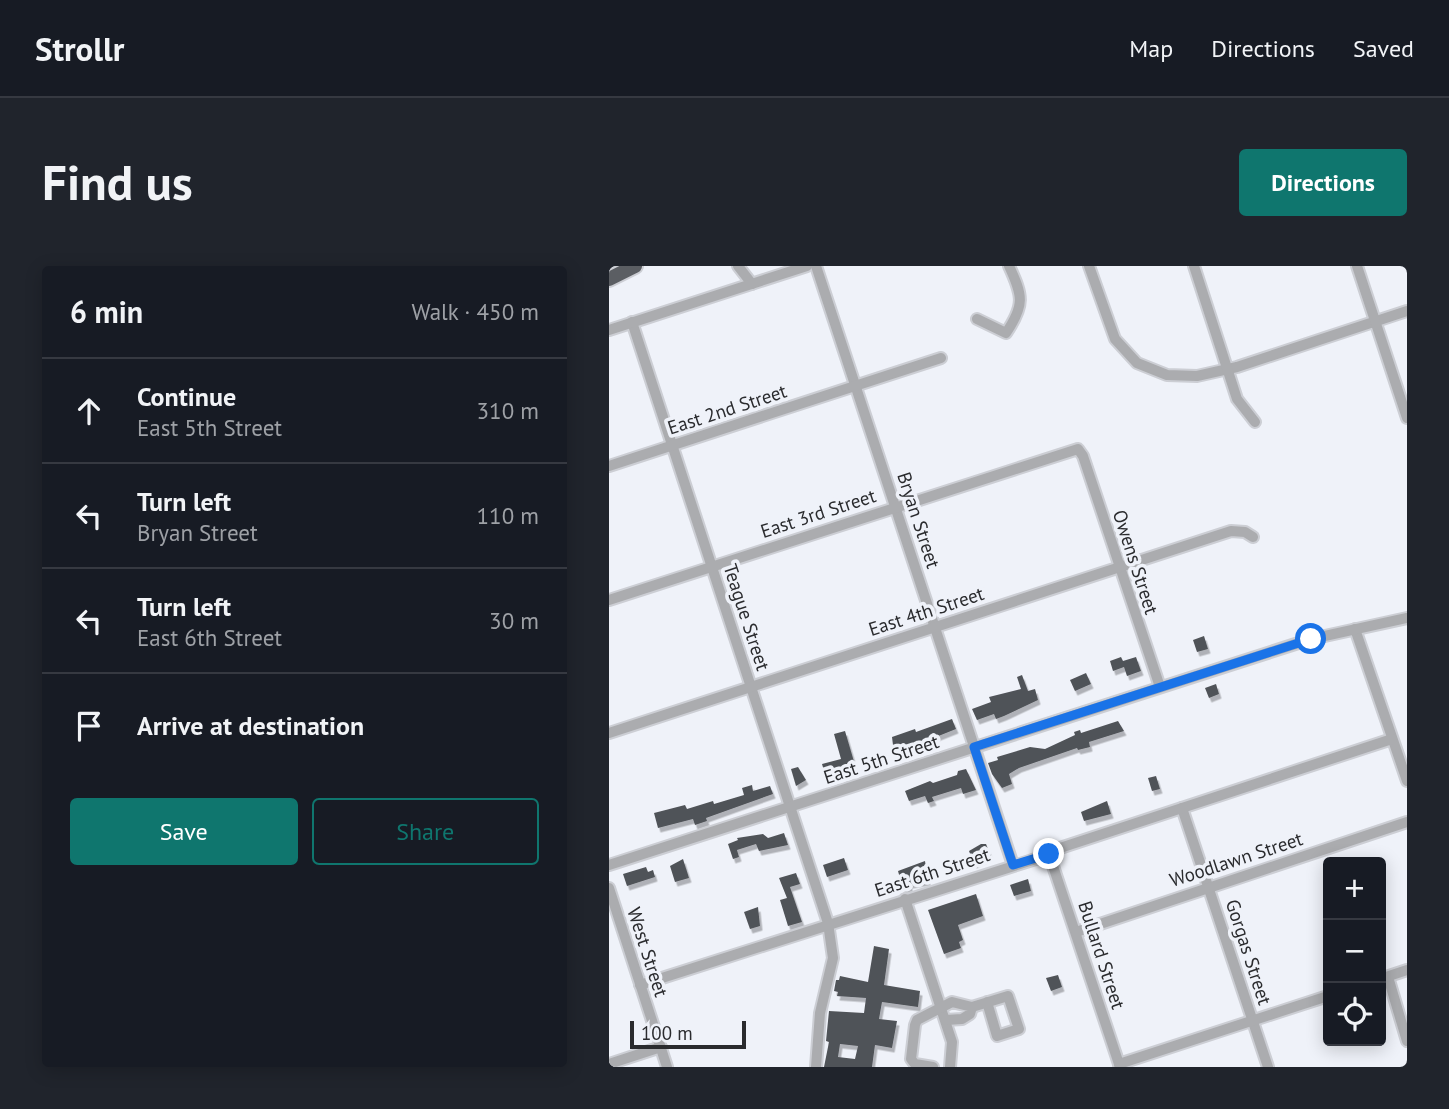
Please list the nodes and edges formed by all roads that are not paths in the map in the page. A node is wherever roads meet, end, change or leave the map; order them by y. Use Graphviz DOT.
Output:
graph roads {
  1 [pos="627,266"];
  2 [pos="635,266"];
  3 [pos="738,266"];
  4 [pos="807,266"];
  5 [pos="816,266"];
  6 [pos="1009,266"];
  7 [pos="1090,266"];
  8 [pos="1194,266"];
  9 [pos="1357,266"];
  10 [pos="609,272"];
  11 [pos="609,279"];
  12 [pos="752,284"];
  13 [pos="1407,311"];
  14 [pos="977,318"];
  15 [pos="1375,321"];
  16 [pos="632,322"];
  17 [pos="609,330"];
  18 [pos="941,358"];
  19 [pos="1228,368"];
  20 [pos="856,385"];
  21 [pos="1407,418"];
  22 [pos="1255,422"];
  23 [pos="673,445"];
  24 [pos="1078,449"];
  25 [pos="609,466"];
  26 [pos="896,506"];
  27 [pos="1253,537"];
  28 [pos="713,566"];
  29 [pos="1119,568"];
  30 [pos="609,600"];
  31 [pos="1407,618"];
  32 [pos="935,626"];
  33 [pos="1355,629"];
  34 [pos="752,686"];
  35 [pos="1160,687"];
  36 [pos="609,733"];
  37 [pos="1392,738"];
  38 [pos="974,747"];
  39 [pos="1407,781"];
  40 [pos="791,807"];
  41 [pos="1182,808"];
  42 [pos="1407,822"];
  43 [pos="1049,854"];
  44 [pos="609,865"];
  45 [pos="1013,865"];
  46 [pos="1209,887"];
  47 [pos="609,888"];
  48 [pos="905,899"];
  49 [pos="828,923"];
  50 [pos="1076,932"];
  51 [pos="1407,970"];
  52 [pos="1386,977"];
  53 [pos="1386,983"];
  54 [pos="640,985"];
  55 [pos="1323,998"];
  56 [pos="987,1002"];
  57 [pos="942,1007"];
  58 [pos="972,1007"];
  59 [pos="946,1020"];
  60 [pos="1253,1021"];
  61 [pos="1407,1041"];
  62 [pos="661,1047"];
  63 [pos="609,1064"];
  64 [pos="1119,1065"];
  65 [pos="667,1067"];
  66 [pos="815,1067"];
  67 [pos="933,1067"];
  68 [pos="950,1067"];
  69 [pos="1268,1067"];
  1 -- 10 [label="highway"];
  2 -- 11 [label="highway"];
  3 -- 12 [label="street"];
  4 -- 12 [label="street"];
  5 -- 20 [label="street, Bryan Street"];
  6 -- 14 [label="street"];
  7 -- 19 [label="street"];
  8 -- 19 [label="street"];
  9 -- 15 [label="street"];
  12 -- 16 [label="street"];
  13 -- 15 [label="street"];
  15 -- 19 [label="street"];
  15 -- 21 [label="street"];
  16 -- 17 [label="street"];
  16 -- 23 [label="street, Teague Street"];
  18 -- 20 [label="street"];
  19 -- 22 [label="street"];
  20 -- 23 [label="street, East 2nd Street"];
  20 -- 26 [label="street, Bryan Street"];
  23 -- 25 [label="street, East 2nd Street"];
  23 -- 28 [label="street, Teague Street"];
  24 -- 26 [label="street, East 3rd Street"];
  24 -- 29 [label="street, Owens Street"];
  26 -- 28 [label="street, East 3rd Street"];
  26 -- 32 [label="street, Bryan Street"];
  27 -- 29 [label="street, East 4th Street"];
  28 -- 30 [label="street, East 3rd Street"];
  28 -- 34 [label="street, Teague Street"];
  29 -- 32 [label="street, East 4th Street"];
  29 -- 35 [label="street, Owens Street"];
  31 -- 33 [label="street, East 5th Street"];
  32 -- 34 [label="street, East 4th Street"];
  32 -- 38 [label="street, Bryan Street"];
  33 -- 35 [label="street, East 5th Street"];
  33 -- 37 [label="street"];
  34 -- 36 [label="street, East 4th Street"];
  34 -- 40 [label="street, Teague Street"];
  35 -- 38 [label="street, East 5th Street"];
  37 -- 39 [label="street"];
  37 -- 41 [label="street, East 6th Street"];
  38 -- 40 [label="street, East 5th Street"];
  38 -- 45 [label="street, Bryan Street"];
  40 -- 44 [label="street, East 5th Street"];
  40 -- 49 [label="street, Teague Street"];
  41 -- 43 [label="street, East 6th Street"];
  41 -- 46 [label="street, Gorgas Street"];
  42 -- 46 [label="street, Woodlawn Street"];
  43 -- 45 [label="street, East 6th Street"];
  43 -- 50 [label="street, Bullard Street"];
  45 -- 48 [label="street, East 6th Street"];
  46 -- 50 [label="street, Woodlawn Street"];
  46 -- 60 [label="street, Gorgas Street"];
  47 -- 54 [label="street, West Street"];
  48 -- 49 [label="street, East 6th Street"];
  48 -- 57 [label="street"];
  49 -- 54 [label="street, East 6th Street"];
  49 -- 66 [label="street, Teague Street"];
  50 -- 64 [label="street, Bullard Street"];
  51 -- 52 [label="street"];
  53 -- 61 [label="street"];
  54 -- 62 [label="street, West Street"];
  55 -- 60 [label="street"];
  56 -- 56 [label="street"];
  56 -- 58 [label="street"];
  57 -- 58 [label="street"];
  57 -- 59 [label="street"];
  57 -- 67 [label="street"];
  58 -- 59 [label="street"];
  59 -- 68 [label="street"];
  60 -- 64 [label="street"];
  60 -- 69 [label="street, Gorgas Street"];
  62 -- 63 [label="street"];
  62 -- 65 [label="street, West Street"];
}
